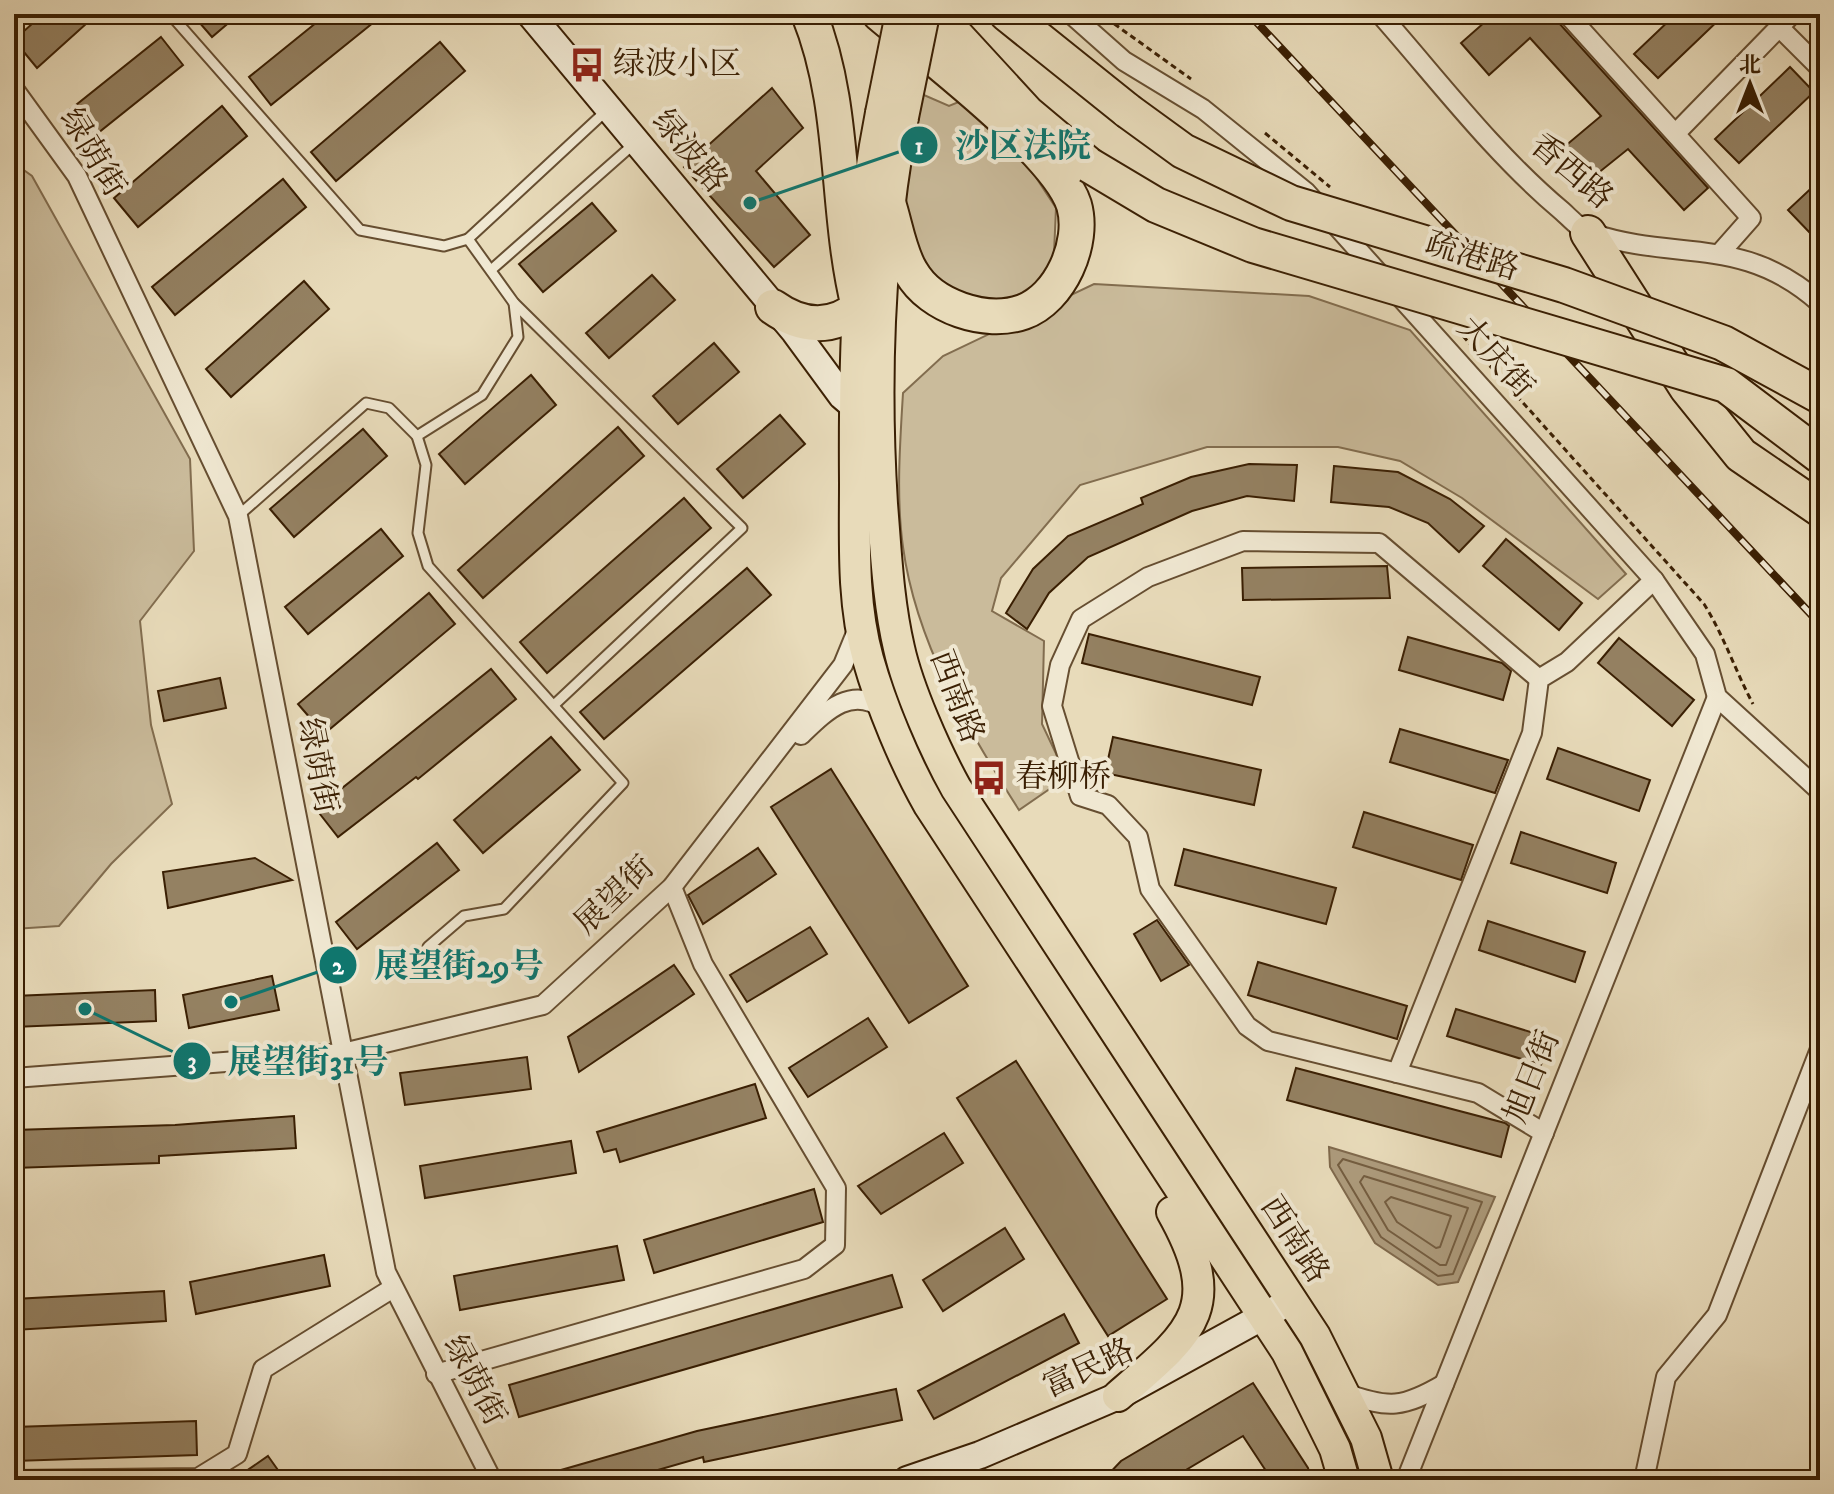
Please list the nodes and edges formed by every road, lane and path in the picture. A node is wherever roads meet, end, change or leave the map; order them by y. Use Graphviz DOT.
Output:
graph roads {
  1 [pos="170,14"];
  2 [pos="530,14"];
  3 [pos="809,14"];
  4 [pos="880,14"];
  5 [pos="901,14"];
  6 [pos="938,14"];
  7 [pos="1007,14"];
  8 [pos="1034,14"];
  9 [pos="1071,14"];
  10 [pos="1380,14"];
  11 [pos="1567,14"];
  12 [pos="1785,21"];
  13 [pos="1820,68"];
  14 [pos="14,89"];
  15 [pos="609,109"];
  16 [pos="1128,111"];
  17 [pos="892,115"];
  18 [pos="1676,133"];
  19 [pos="637,141"];
  20 [pos="888,203"];
  21 [pos="1588,233"];
  22 [pos="468,239"];
  23 [pos="1721,252"];
  24 [pos="491,270"];
  25 [pos="514,303"];
  26 [pos="1820,303"];
  27 [pos="773,307"];
  28 [pos="859,307"];
  29 [pos="1820,396"];
  30 [pos="856,408"];
  31 [pos="417,436"];
  32 [pos="1820,456"];
  33 [pos="1820,509"];
  34 [pos="238,516"];
  35 [pos="1654,580"];
  36 [pos="861,621"];
  37 [pos="1539,679"];
  38 [pos="1717,697"];
  39 [pos="554,705"];
  40 [pos="889,713"];
  41 [pos="764,770"];
  42 [pos="1820,791"];
  43 [pos="672,887"];
  44 [pos="428,947"];
  45 [pos="1820,1049"];
  46 [pos="343,1053"];
  47 [pos="1397,1073"];
  48 [pos="14,1078"];
  49 [pos="1133,1118"];
  50 [pos="1544,1133"];
  51 [pos="393,1288"];
  52 [pos="1291,1301"];
  53 [pos="1263,1317"];
  54 [pos="436,1374"];
  55 [pos="1444,1384"];
  56 [pos="1345,1393"];
  57 [pos="1118,1396"];
  58 [pos="14,1480"];
  59 [pos="492,1480"];
  60 [pos="907,1480"];
  61 [pos="1344,1480"];
  62 [pos="1378,1480"];
  63 [pos="1406,1480"];
  64 [pos="1644,1480"];
  1 -- 22 [label="lane"];
  2 -- 15 [label="street, 绿波路"];
  3 -- 28 [label="highway"];
  4 -- 20 [label="highway"];
  5 -- 17 [label="main road, 西南路, bridge"];
  6 -- 17 [label="main road, 西南路, bridge"];
  6 -- 32 [label="highway, bridge"];
  7 -- 16 [label="highway"];
  8 -- 16 [label="highway"];
  9 -- 35 [label="street, 大庆街"];
  10 -- 21 [label="street, 香西路"];
  11 -- 18 [label="street"];
  12 -- 13 [label="street"];
  12 -- 18 [label="street"];
  14 -- 34 [label="street, 绿荫街"];
  15 -- 19 [label="street, 绿波路"];
  15 -- 22 [label="lane"];
  16 -- 29 [label="highway, 疏港路, bridge"];
  17 -- 20 [label="main road, 西南路"];
  17 -- 28 [label="main road, 西南路"];
  18 -- 23 [label="street"];
  19 -- 24 [label="lane"];
  19 -- 27 [label="street, 绿波路"];
  20 -- 52 [label="main road, 西南路"];
  21 -- 23 [label="street, 香西路"];
  21 -- 33 [label="highway"];
  22 -- 24 [label="lane"];
  23 -- 26 [label="street, 香西路"];
  24 -- 25 [label="lane"];
  25 -- 31 [label="lane"];
  25 -- 39 [label="lane"];
  27 -- 28 [label="highway"];
  27 -- 30 [label="street, 绿波路"];
  28 -- 30 [label="main road, 西南路"];
  30 -- 36 [label="main road, 西南路"];
  31 -- 34 [label="lane"];
  31 -- 39 [label="lane"];
  34 -- 46 [label="street, 绿荫街"];
  35 -- 37 [label="street"];
  35 -- 38 [label="street, 大庆街"];
  36 -- 40 [label="main road, 西南路"];
  36 -- 41 [label="street, 展望街"];
  37 -- 47 [label="street"];
  37 -- 47 [label="street"];
  38 -- 42 [label="street"];
  38 -- 50 [label="street, 旭日街"];
  39 -- 44 [label="lane"];
  40 -- 41 [label="street"];
  40 -- 49 [label="main road, 西南路"];
  41 -- 43 [label="street, 展望街"];
  43 -- 46 [label="street, 展望街"];
  43 -- 54 [label="street"];
  45 -- 64 [label="street"];
  46 -- 48 [label="street, 展望街"];
  46 -- 51 [label="street, 绿荫街"];
  47 -- 50 [label="street"];
  49 -- 53 [label="main road, 西南路"];
  49 -- 57 [label="main road"];
  50 -- 55 [label="street, 旭日街"];
  51 -- 54 [label="street, 绿荫街"];
  51 -- 58 [label="street"];
  52 -- 53 [label="street, 富民路"];
  52 -- 56 [label="main road, 西南路"];
  53 -- 57 [label="street, 富民路"];
  53 -- 61 [label="main road, 西南路"];
  54 -- 59 [label="street, 绿荫街"];
  55 -- 56 [label="street"];
  55 -- 63 [label="street, 旭日街"];
  56 -- 62 [label="main road, 西南路"];
  57 -- 60 [label="street, 富民路"];
}
